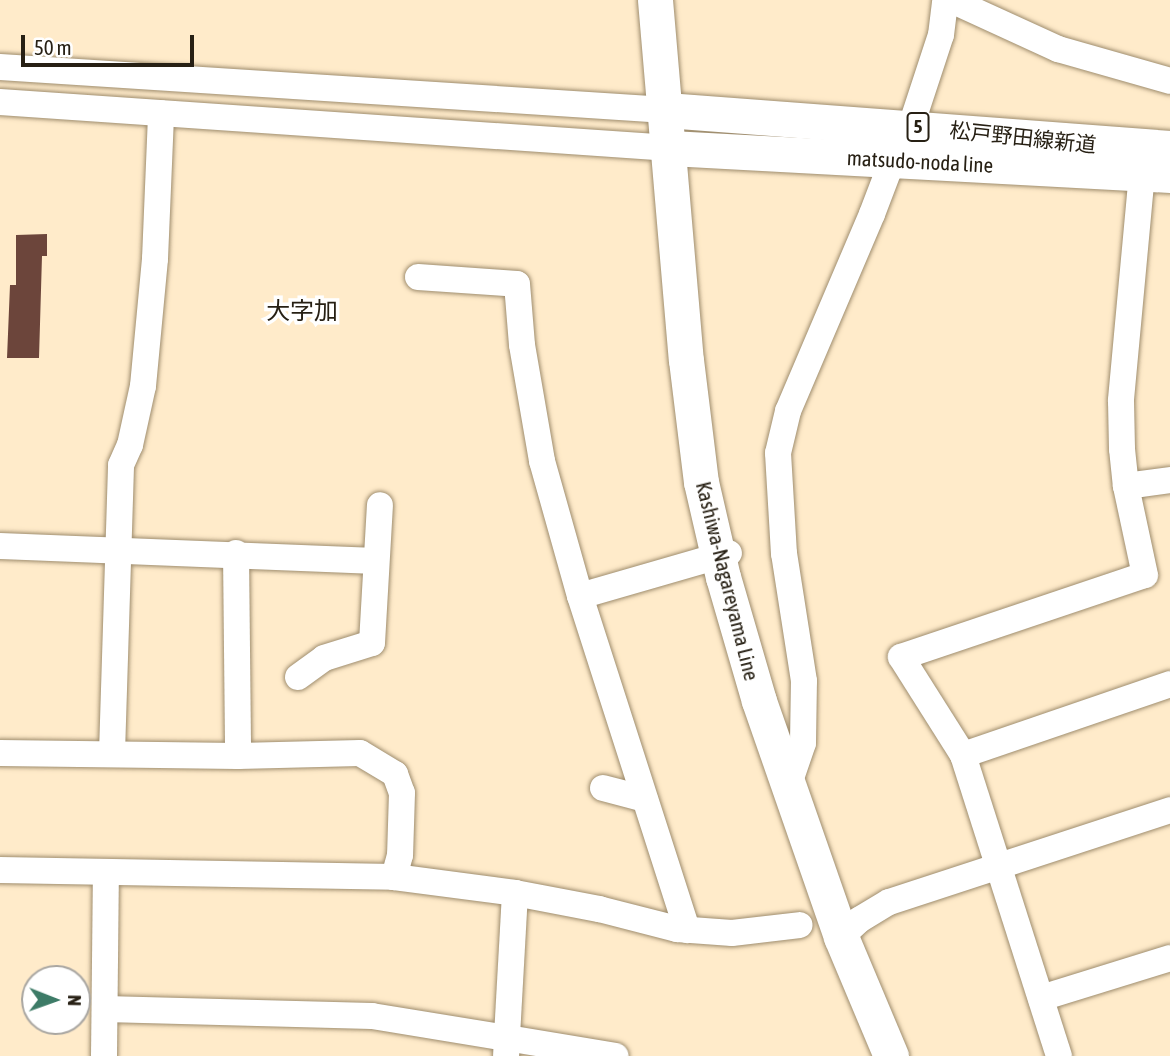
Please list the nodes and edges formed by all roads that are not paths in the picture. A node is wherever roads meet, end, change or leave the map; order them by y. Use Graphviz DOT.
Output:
graph roads {
  1 [pos="655,0"];
  2 [pos="945,0"];
  3 [pos="951,0"];
  4 [pos="0,67"];
  5 [pos="1168,74"];
  6 [pos="0,102"];
  7 [pos="666,110"];
  8 [pos="160,113"];
  9 [pos="911,126"];
  10 [pos="670,148"];
  11 [pos="1170,148"];
  12 [pos="890,160"];
  13 [pos="1156,174"];
  14 [pos="418,277"];
  15 [pos="1170,480"];
  16 [pos="1126,486"];
  17 [pos="380,505"];
  18 [pos="0,546"];
  19 [pos="119,549"];
  20 [pos="236,553"];
  21 [pos="723,554"];
  22 [pos="376,561"];
  23 [pos="580,596"];
  24 [pos="298,677"];
  25 [pos="1170,684"];
  26 [pos="0,753"];
  27 [pos="112,754"];
  28 [pos="963,755"];
  29 [pos="238,756"];
  30 [pos="789,784"];
  31 [pos="603,788"];
  32 [pos="645,799"];
  33 [pos="1170,810"];
  34 [pos="1000,866"];
  35 [pos="0,870"];
  36 [pos="106,873"];
  37 [pos="394,877"];
  38 [pos="515,893"];
  39 [pos="800,925"];
  40 [pos="687,930"];
  41 [pos="841,937"];
  42 [pos="1170,958"];
  43 [pos="1041,998"];
  44 [pos="105,1009"];
  45 [pos="507,1047"];
  46 [pos="104,1056"];
  47 [pos="616,1056"];
  48 [pos="891,1056"];
  49 [pos="1059,1056"];
  1 -- 7 [label="main road, Kashiwa-Nagareyama Line"];
  2 -- 9 [label="street"];
  3 -- 5 [label="street"];
  4 -- 7 [label="street"];
  6 -- 8 [label="street"];
  7 -- 9 [label="main road, 松戸野田線新道 / 5"];
  7 -- 10 [label="main road, Kashiwa-Nagareyama Line"];
  8 -- 10 [label="street"];
  8 -- 19 [label="street"];
  9 -- 11 [label="main road, 松戸野田線新道 / 5"];
  10 -- 12 [label="main road, matsudo-noda line / 5"];
  10 -- 21 [label="main road, Kashiwa-Nagareyama Line"];
  12 -- 13 [label="main road, matsudo-noda line / 5"];
  12 -- 30 [label="street"];
  13 -- 16 [label="street"];
  14 -- 23 [label="street"];
  15 -- 16 [label="street"];
  16 -- 28 [label="street"];
  17 -- 22 [label="street"];
  18 -- 19 [label="street"];
  19 -- 20 [label="street"];
  19 -- 27 [label="street"];
  20 -- 22 [label="street"];
  20 -- 29 [label="street"];
  21 -- 23 [label="street"];
  21 -- 30 [label="main road, Kashiwa-Nagareyama Line"];
  22 -- 24 [label="street"];
  23 -- 32 [label="street"];
  25 -- 28 [label="street"];
  26 -- 27 [label="street"];
  27 -- 29 [label="street"];
  28 -- 34 [label="street"];
  29 -- 37 [label="street"];
  30 -- 41 [label="main road, Kashiwa-Nagareyama Line"];
  31 -- 32 [label="street"];
  32 -- 40 [label="street"];
  33 -- 34 [label="street"];
  34 -- 41 [label="street"];
  34 -- 43 [label="street"];
  35 -- 36 [label="street"];
  36 -- 37 [label="street"];
  36 -- 44 [label="street"];
  37 -- 38 [label="street"];
  38 -- 40 [label="street"];
  38 -- 45 [label="street"];
  39 -- 40 [label="street"];
  41 -- 48 [label="main road, Kashiwa-Nagareyama Line"];
  42 -- 43 [label="street"];
  43 -- 49 [label="street"];
  44 -- 45 [label="street"];
  44 -- 46 [label="street"];
  45 -- 47 [label="street"];
}
